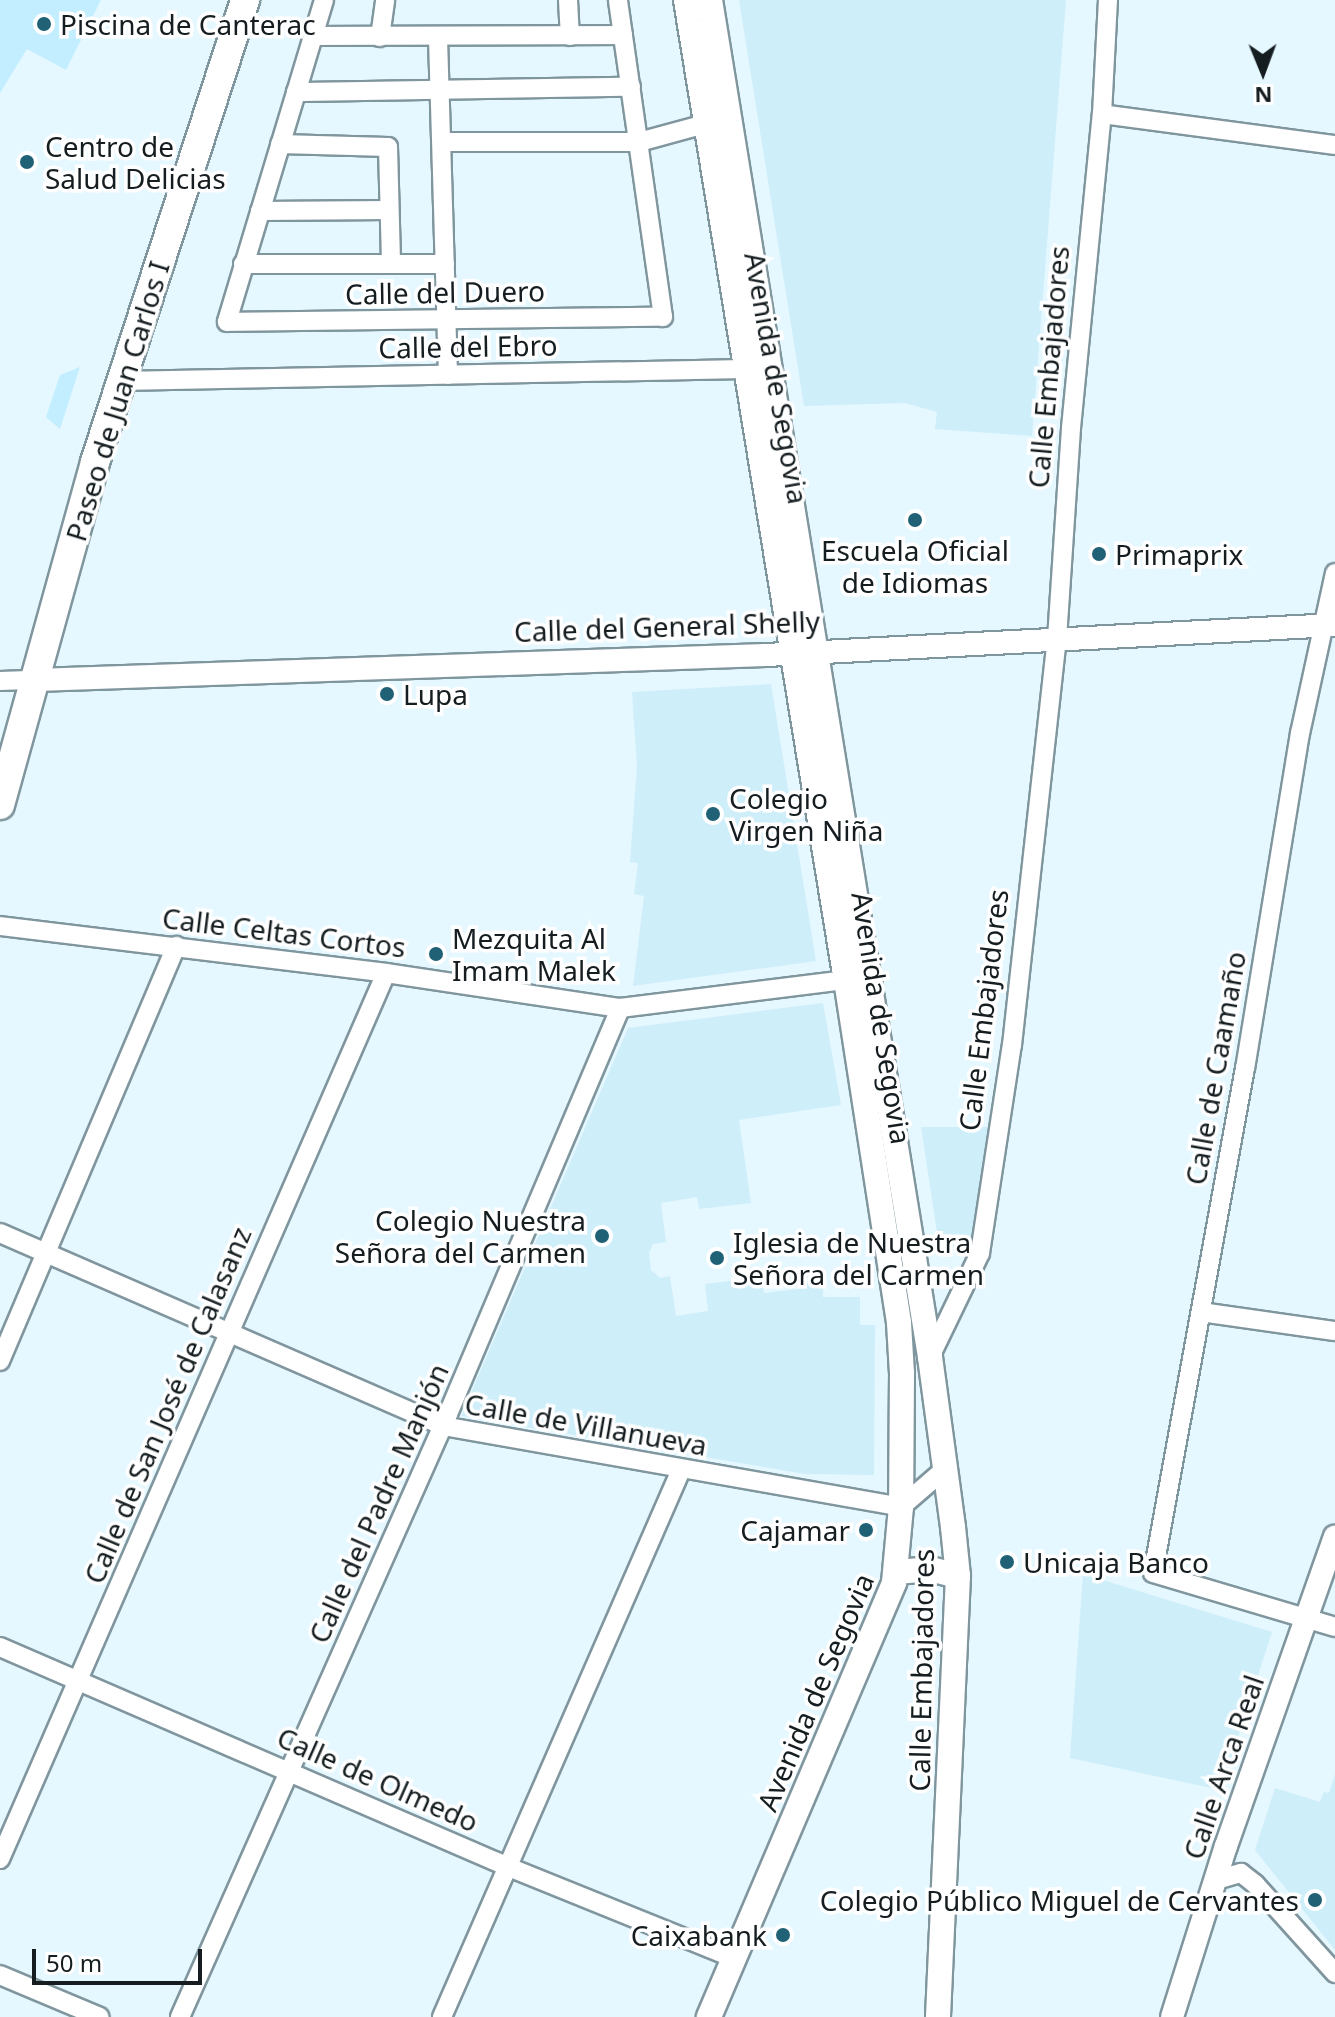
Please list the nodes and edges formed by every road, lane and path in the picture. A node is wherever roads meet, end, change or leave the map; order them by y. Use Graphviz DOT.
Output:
graph roads {
  1 [pos="245,0"];
  2 [pos="324,0"];
  3 [pos="385,0"];
  4 [pos="568,0"];
  5 [pos="618,0"];
  6 [pos="686,0"];
  7 [pos="710,0"];
  8 [pos="1108,0"];
  9 [pos="623,35"];
  10 [pos="314,36"];
  11 [pos="570,36"];
  12 [pos="380,37"];
  13 [pos="438,38"];
  14 [pos="440,87"];
  15 [pos="631,87"];
  16 [pos="296,92"];
  17 [pos="1102,114"];
  18 [pos="705,124"];
  19 [pos="442,142"];
  20 [pos="639,142"];
  21 [pos="280,144"];
  22 [pos="1335,145"];
  23 [pos="389,210"];
  24 [pos="260,211"];
  25 [pos="391,263"];
  26 [pos="243,264"];
  27 [pos="445,264"];
  28 [pos="447,322"];
  29 [pos="745,369"];
  30 [pos="448,375"];
  31 [pos="120,381"];
  32 [pos="779,428"];
  33 [pos="1335,573"];
  34 [pos="1329,625"];
  35 [pos="1057,639"];
  36 [pos="817,651"];
  37 [pos="793,653"];
  38 [pos="36,680"];
  39 [pos="0,681"];
  40 [pos="0,805"];
  41 [pos="0,926"];
  42 [pos="176,946"];
  43 [pos="386,973"];
  44 [pos="846,980"];
  45 [pos="620,1008"];
  46 [pos="0,1233"];
  47 [pos="45,1253"];
  48 [pos="1201,1312"];
  49 [pos="1335,1331"];
  50 [pos="227,1334"];
  51 [pos="930,1357"];
  52 [pos="0,1361"];
  53 [pos="443,1426"];
  54 [pos="945,1469"];
  55 [pos="681,1470"];
  56 [pos="901,1507"];
  57 [pos="1335,1537"];
  58 [pos="897,1572"];
  59 [pos="958,1576"];
  60 [pos="1306,1619"];
  61 [pos="1335,1627"];
  62 [pos="0,1647"];
  63 [pos="77,1681"];
  64 [pos="290,1770"];
  65 [pos="0,1859"];
  66 [pos="506,1866"];
  67 [pos="1216,1880"];
  68 [pos="734,1958"];
  69 [pos="1335,1973"];
  70 [pos="0,1975"];
  71 [pos="100,2017"];
  72 [pos="180,2017"];
  73 [pos="442,2017"];
  74 [pos="709,2017"];
  75 [pos="938,2017"];
  76 [pos="1172,2017"];
  1 -- 31 [label="main road, Paseo de Juan Carlos I"];
  2 -- 10 [label="street"];
  3 -- 12 [label="street"];
  4 -- 11 [label="street"];
  5 -- 9 [label="street"];
  6 -- 18 [label="main road, Avenida de Segovia"];
  7 -- 32 [label="main road, Avenida de Segovia"];
  8 -- 17 [label="street, Calle Embajadores"];
  9 -- 11 [label="street"];
  9 -- 15 [label="street"];
  10 -- 12 [label="street"];
  10 -- 16 [label="street"];
  11 -- 13 [label="street"];
  12 -- 13 [label="street"];
  13 -- 14 [label="street"];
  14 -- 15 [label="street"];
  14 -- 16 [label="street"];
  14 -- 19 [label="street"];
  15 -- 20 [label="street"];
  16 -- 21 [label="street"];
  17 -- 22 [label="street"];
  17 -- 35 [label="street, Calle Embajadores"];
  18 -- 20 [label="street"];
  18 -- 29 [label="main road, Avenida de Segovia"];
  19 -- 20 [label="street"];
  19 -- 27 [label="street"];
  20 -- 28 [label="street, Calle del Duero"];
  21 -- 23 [label="street"];
  21 -- 24 [label="street"];
  23 -- 24 [label="street"];
  23 -- 25 [label="street"];
  24 -- 26 [label="street"];
  25 -- 26 [label="street"];
  25 -- 27 [label="street"];
  26 -- 28 [label="street, Calle del Duero"];
  27 -- 28 [label="street"];
  28 -- 30 [label="street"];
  29 -- 30 [label="street, Calle del Ebro"];
  29 -- 32 [label="street"];
  29 -- 37 [label="main road, Avenida de Segovia"];
  30 -- 31 [label="street, Calle del Ebro"];
  31 -- 38 [label="main road, Paseo de Juan Carlos I"];
  32 -- 36 [label="main road, Avenida de Segovia"];
  33 -- 34 [label="street, Calle de Caamaño"];
  34 -- 35 [label="street, Calle del General Shelly"];
  34 -- 48 [label="street, Calle de Caamaño"];
  35 -- 36 [label="street, Calle del General Shelly"];
  35 -- 51 [label="street, Calle Embajadores"];
  36 -- 37 [label="street, Calle del General Shelly"];
  36 -- 51 [label="main road, Avenida de Segovia"];
  37 -- 38 [label="street, Calle del General Shelly"];
  37 -- 44 [label="main road, Avenida de Segovia"];
  38 -- 39 [label="street, Calle del General Shelly"];
  38 -- 40 [label="main road, Paseo de Juan Carlos I"];
  41 -- 42 [label="street, Calle Celtas Cortos"];
  42 -- 43 [label="street, Calle Celtas Cortos"];
  42 -- 47 [label="street"];
  43 -- 45 [label="street, Calle Celtas Cortos"];
  43 -- 50 [label="street, Calle de San José de Calasanz"];
  44 -- 45 [label="street, Calle Celtas Cortos"];
  44 -- 56 [label="main road, Avenida de Segovia"];
  45 -- 53 [label="street, Calle del Padre Manjón"];
  46 -- 47 [label="street, Calle de Villanueva"];
  47 -- 50 [label="street, Calle de Villanueva"];
  47 -- 52 [label="street"];
  48 -- 49 [label="street"];
  48 -- 60 [label="street, Calle de Caamaño"];
  50 -- 53 [label="street, Calle de Villanueva"];
  50 -- 63 [label="street, Calle de San José de Calasanz"];
  51 -- 54 [label="main road, Calle Embajadores"];
  53 -- 55 [label="street, Calle de Villanueva"];
  53 -- 64 [label="street, Calle del Padre Manjón"];
  54 -- 56 [label="street"];
  54 -- 59 [label="main road, Calle Embajadores"];
  55 -- 56 [label="street, Calle de Villanueva"];
  55 -- 66 [label="street"];
  56 -- 58 [label="main road, Avenida de Segovia"];
  57 -- 60 [label="street, Calle Arca Real"];
  58 -- 59 [label="main road"];
  58 -- 68 [label="main road, Avenida de Segovia"];
  59 -- 75 [label="main road, Calle Embajadores"];
  60 -- 61 [label="street"];
  60 -- 67 [label="street, Calle Arca Real"];
  62 -- 63 [label="street, Calle de Olmedo"];
  63 -- 64 [label="street, Calle de Olmedo"];
  63 -- 65 [label="street, Calle de San José de Calasanz"];
  64 -- 66 [label="street, Calle de Olmedo"];
  64 -- 72 [label="street, Calle del Padre Manjón"];
  66 -- 68 [label="street, Calle de Olmedo"];
  66 -- 73 [label="street"];
  67 -- 69 [label="street"];
  67 -- 76 [label="street, Calle Arca Real"];
  68 -- 74 [label="main road, Avenida de Segovia"];
  70 -- 71 [label="street"];
}
